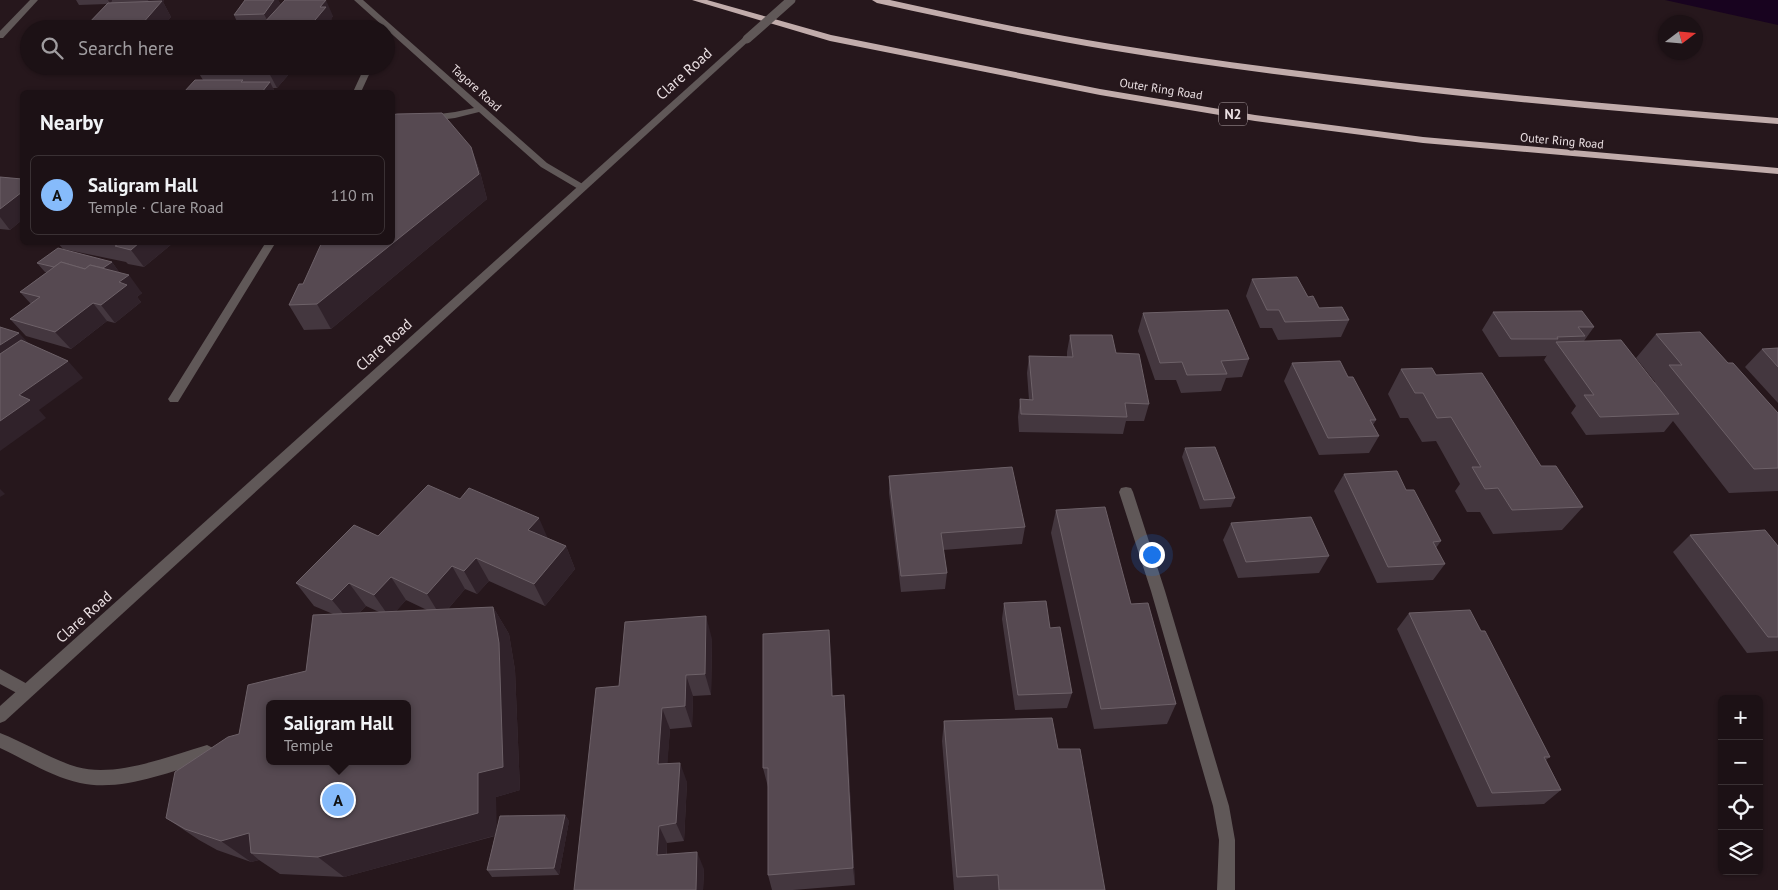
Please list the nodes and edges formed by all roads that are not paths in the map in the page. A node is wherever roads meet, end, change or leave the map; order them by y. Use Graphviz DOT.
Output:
graph roads {
  1 [pos="34,0"];
  2 [pos="358,0"];
  3 [pos="697,0"];
  4 [pos="791,0"];
  5 [pos="877,0"];
  6 [pos="381,20"];
  7 [pos="395,33"];
  8 [pos="0,36"];
  9 [pos="365,75"];
  10 [pos="358,90"];
  11 [pos="480,109"];
  12 [pos="1778,121"];
  13 [pos="395,123"];
  14 [pos="1778,171"];
  15 [pos="583,188"];
  16 [pos="269,245"];
  17 [pos="174,400"];
  18 [pos="1126,492"];
  19 [pos="0,676"];
  20 [pos="26,691"];
  21 [pos="0,716"];
  22 [pos="0,740"];
  23 [pos="208,753"];
  24 [pos="1226,890"];
  1 -- 8 [label="street"];
  2 -- 6 [label="street, Tagore Road"];
  3 -- 14 [label="highway, Outer Ring Road / N2"];
  4 -- 15 [label="street, Clare Road, bridge"];
  5 -- 12 [label="highway"];
  7 -- 11 [label="street, Tagore Road"];
  9 -- 10 [label="street"];
  11 -- 13 [label="street"];
  11 -- 15 [label="street, Tagore Road"];
  15 -- 20 [label="street, Clare Road"];
  16 -- 17 [label="street"];
  18 -- 24 [label="street"];
  19 -- 20 [label="street"];
  20 -- 21 [label="street, Clare Road"];
  22 -- 23 [label="street"];
}
